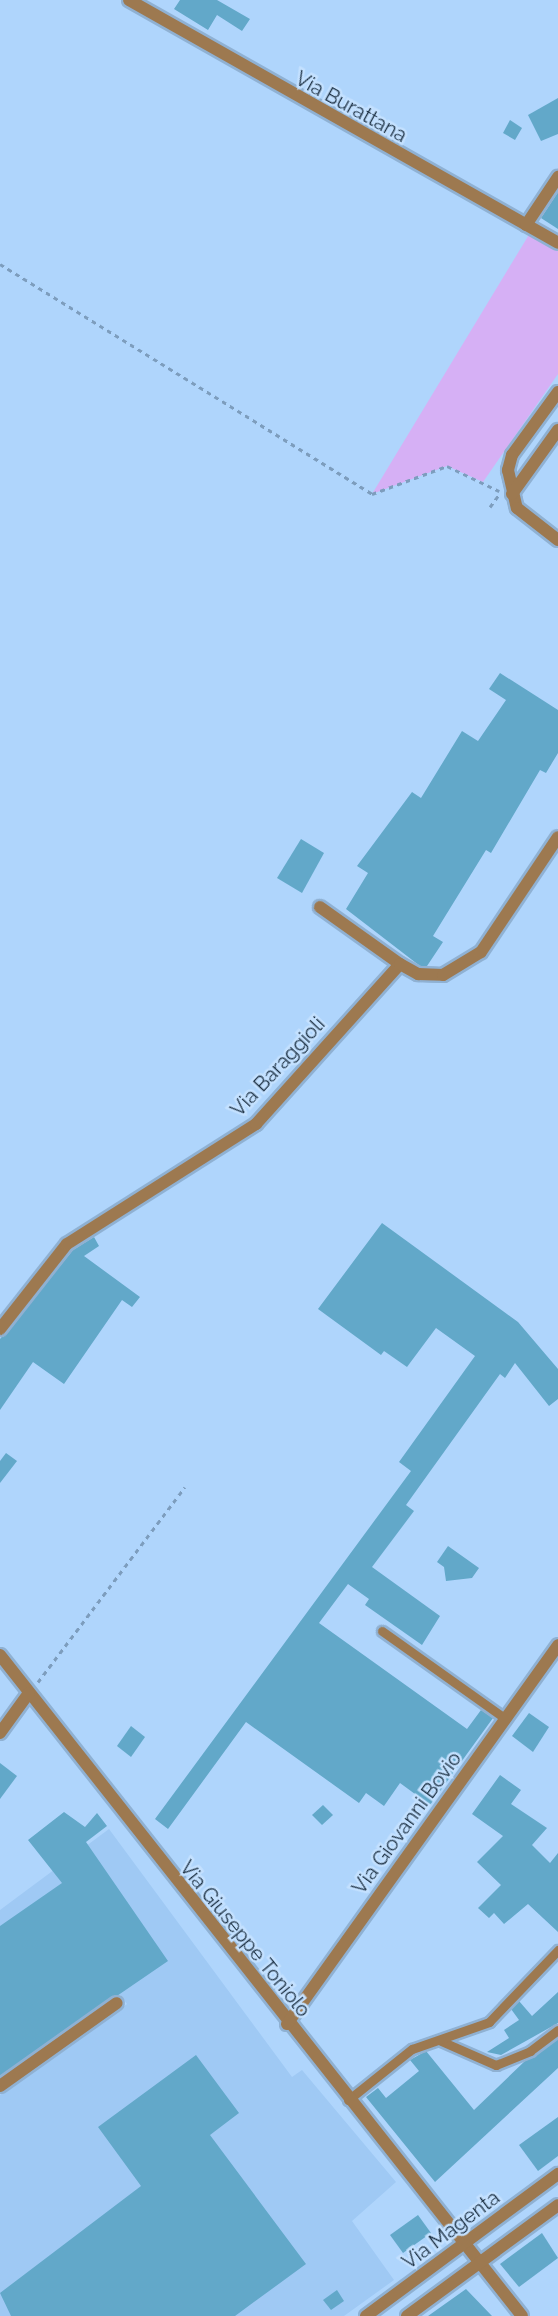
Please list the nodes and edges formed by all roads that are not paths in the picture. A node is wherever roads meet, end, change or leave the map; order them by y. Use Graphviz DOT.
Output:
graph roads {
  1 [pos="129,0"];
  2 [pos="558,177"];
  3 [pos="526,225"];
  4 [pos="558,243"];
  5 [pos="558,392"];
  6 [pos="541,415"];
  7 [pos="558,428"];
  8 [pos="506,493"];
  9 [pos="558,540"];
  10 [pos="558,837"];
  11 [pos="320,907"];
  12 [pos="400,963"];
  13 [pos="0,1329"];
  14 [pos="382,1631"];
  15 [pos="558,1645"];
  16 [pos="0,1655"];
  17 [pos="29,1693"];
  18 [pos="506,1719"];
  19 [pos="0,1733"];
  20 [pos="558,1950"];
  21 [pos="117,2003"];
  22 [pos="288,2024"];
  23 [pos="558,2030"];
  24 [pos="439,2040"];
  25 [pos="0,2086"];
  26 [pos="348,2100"];
  27 [pos="558,2174"];
  28 [pos="558,2205"];
  29 [pos="465,2244"];
  30 [pos="479,2263"];
  31 [pos="366,2316"];
  32 [pos="407,2316"];
  33 [pos="522,2316"];
  1 -- 3 [label="street, Via Burattana"];
  2 -- 3 [label="street"];
  3 -- 4 [label="street, Via Burattana"];
  5 -- 6 [label="street"];
  6 -- 7 [label="street"];
  6 -- 8 [label="street"];
  7 -- 8 [label="street"];
  8 -- 9 [label="street"];
  10 -- 12 [label="street"];
  11 -- 12 [label="street"];
  12 -- 13 [label="street, Via Baraggioli"];
  14 -- 18 [label="lane"];
  15 -- 18 [label="street, Via Giovanni Bovio"];
  16 -- 17 [label="street, Via Giuseppe Toniolo"];
  17 -- 19 [label="street"];
  17 -- 22 [label="street, Via Giuseppe Toniolo"];
  18 -- 22 [label="street, Via Giovanni Bovio"];
  20 -- 24 [label="lane"];
  21 -- 25 [label="street"];
  22 -- 26 [label="street, Via Giuseppe Toniolo"];
  23 -- 24 [label="lane"];
  24 -- 26 [label="lane"];
  26 -- 29 [label="street, Via Giuseppe Toniolo"];
  27 -- 29 [label="street, Via Magenta"];
  28 -- 30 [label="street"];
  29 -- 30 [label="street, Via Giuseppe Toniolo"];
  29 -- 31 [label="street, Via Magenta"];
  30 -- 32 [label="street"];
  30 -- 33 [label="street, Via Giuseppe Toniolo"];
}
